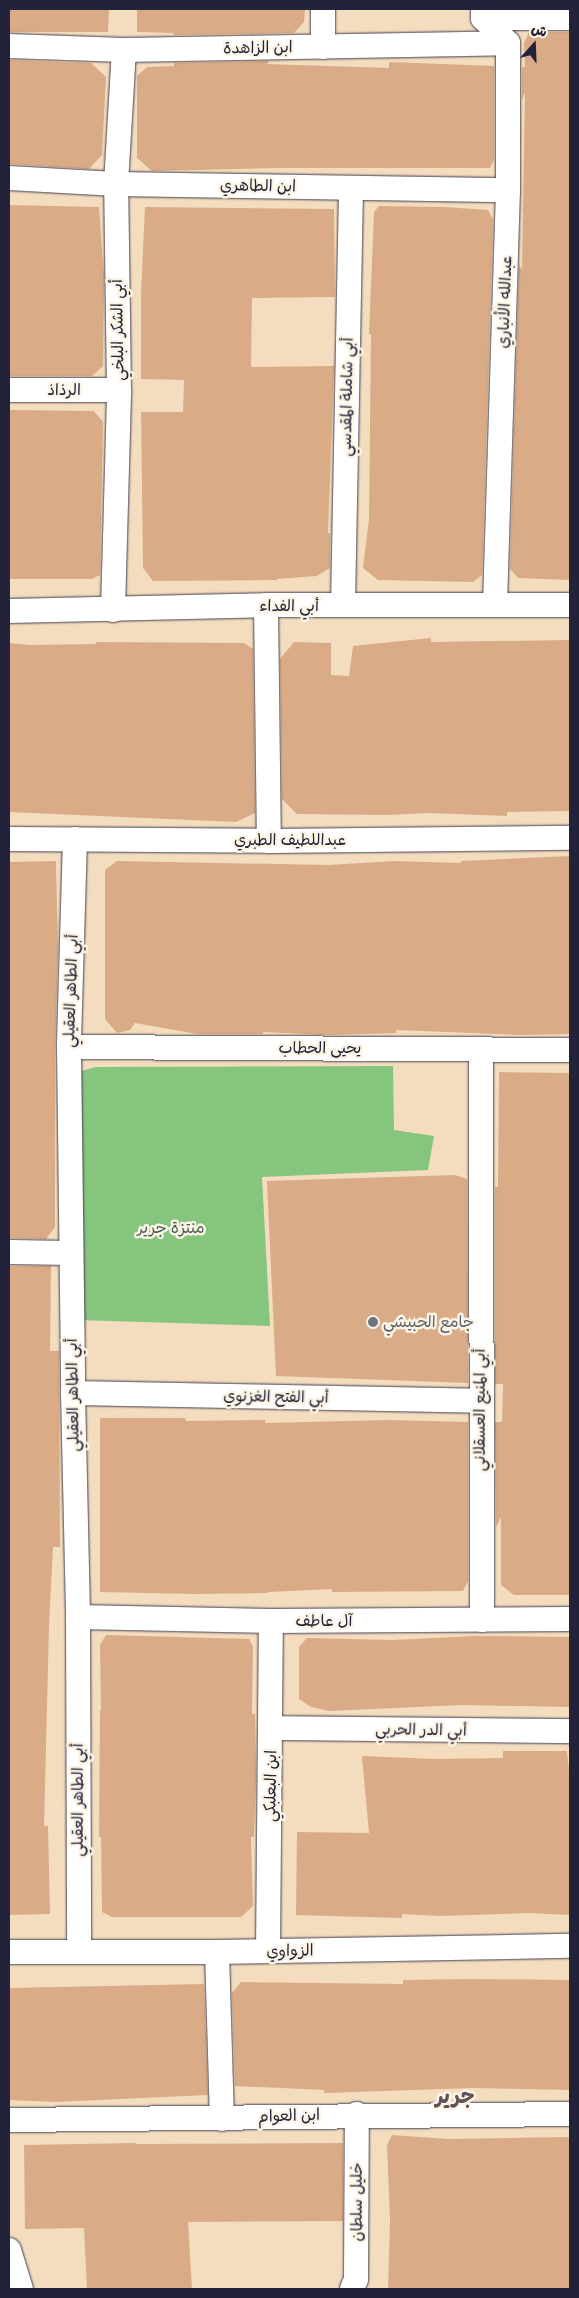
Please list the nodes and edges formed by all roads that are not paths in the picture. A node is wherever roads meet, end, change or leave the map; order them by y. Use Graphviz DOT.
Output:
graph roads {
  1 [pos="323,9"];
  2 [pos="483,13"];
  3 [pos="570,18"];
  4 [pos="508,43"];
  5 [pos="9,46"];
  6 [pos="324,47"];
  7 [pos="124,50"];
  8 [pos="9,178"];
  9 [pos="116,184"];
  10 [pos="351,188"];
  11 [pos="508,190"];
  12 [pos="9,390"];
  13 [pos="119,390"];
  14 [pos="266,605"];
  15 [pos="496,605"];
  16 [pos="570,605"];
  17 [pos="343,606"];
  18 [pos="113,610"];
  19 [pos="9,611"];
  20 [pos="570,838"];
  21 [pos="9,839"];
  22 [pos="75,839"];
  23 [pos="269,841"];
  24 [pos="69,1047"];
  25 [pos="481,1049"];
  26 [pos="570,1050"];
  27 [pos="9,1252"];
  28 [pos="71,1253"];
  29 [pos="73,1393"];
  30 [pos="480,1401"];
  31 [pos="78,1617"];
  32 [pos="570,1619"];
  33 [pos="482,1620"];
  34 [pos="271,1621"];
  35 [pos="271,1728"];
  36 [pos="570,1731"];
  37 [pos="570,1946"];
  38 [pos="268,1951"];
  39 [pos="9,1952"];
  40 [pos="79,1952"];
  41 [pos="216,1952"];
  42 [pos="358,2114"];
  43 [pos="570,2114"];
  44 [pos="222,2118"];
  45 [pos="9,2120"];
  46 [pos="9,2250"];
  47 [pos="22,2289"];
  48 [pos="352,2289"];
  1 -- 6 [label="street"];
  2 -- 3 [label="street"];
  2 -- 4 [label="street"];
  4 -- 6 [label="street, ابن الزاهدة"];
  4 -- 11 [label="street, عبدالله الأنباري"];
  5 -- 7 [label="street, ابن الزاهدة"];
  6 -- 7 [label="street, ابن الزاهدة"];
  7 -- 9 [label="street, أبي الشكر البلخي"];
  8 -- 9 [label="street, ابن الطاهري"];
  9 -- 10 [label="street, ابن الطاهري"];
  9 -- 13 [label="street, أبي الشكر البلخي"];
  10 -- 11 [label="street, ابن الطاهري"];
  10 -- 17 [label="street, أبي شاملة المقدسي"];
  11 -- 15 [label="street, عبدالله الأنباري"];
  12 -- 13 [label="street, الرذاذ"];
  13 -- 18 [label="street, أبي الشكر البلخي"];
  14 -- 17 [label="street, أبي الفداء"];
  14 -- 18 [label="street, أبي الفداء"];
  14 -- 23 [label="street"];
  15 -- 16 [label="street, أبي الفداء"];
  15 -- 17 [label="street, أبي الفداء"];
  18 -- 19 [label="street, أبي الفداء"];
  20 -- 23 [label="street, عبداللطيف الطبري"];
  21 -- 22 [label="street, عبداللطيف الطبري"];
  22 -- 23 [label="street, عبداللطيف الطبري"];
  22 -- 24 [label="street, أبي الطاهر العقيلي"];
  24 -- 25 [label="street, يحيى الحطاب"];
  24 -- 28 [label="street, أبي الطاهر العقيلي"];
  25 -- 26 [label="street, يحيى الحطاب"];
  25 -- 30 [label="street, أبي المنيع العسقلاني"];
  27 -- 28 [label="street"];
  28 -- 29 [label="street, أبي الطاهر العقيلي"];
  29 -- 30 [label="street, أبي الفتح الغزنوي"];
  29 -- 31 [label="street, أبي الطاهر العقيلي"];
  30 -- 33 [label="street, أبي المنيع العسقلاني"];
  31 -- 34 [label="street, آل عاطف"];
  31 -- 40 [label="street, أبي الطاهر العقيلي"];
  32 -- 33 [label="street, آل عاطف"];
  33 -- 34 [label="street, آل عاطف"];
  34 -- 35 [label="street, ابن البعلبكي"];
  35 -- 36 [label="street, أبي الدر الحربي"];
  35 -- 38 [label="street, ابن البعلبكي"];
  37 -- 38 [label="street, الزواوي"];
  38 -- 41 [label="street, الزواوي"];
  39 -- 40 [label="street, الزواوي"];
  40 -- 41 [label="street, الزواوي"];
  41 -- 44 [label="street"];
  42 -- 43 [label="street, ابن العوام"];
  42 -- 44 [label="street, ابن العوام"];
  42 -- 48 [label="street, خليل سلطان"];
  44 -- 45 [label="street, ابن العوام"];
  46 -- 47 [label="street"];
}
